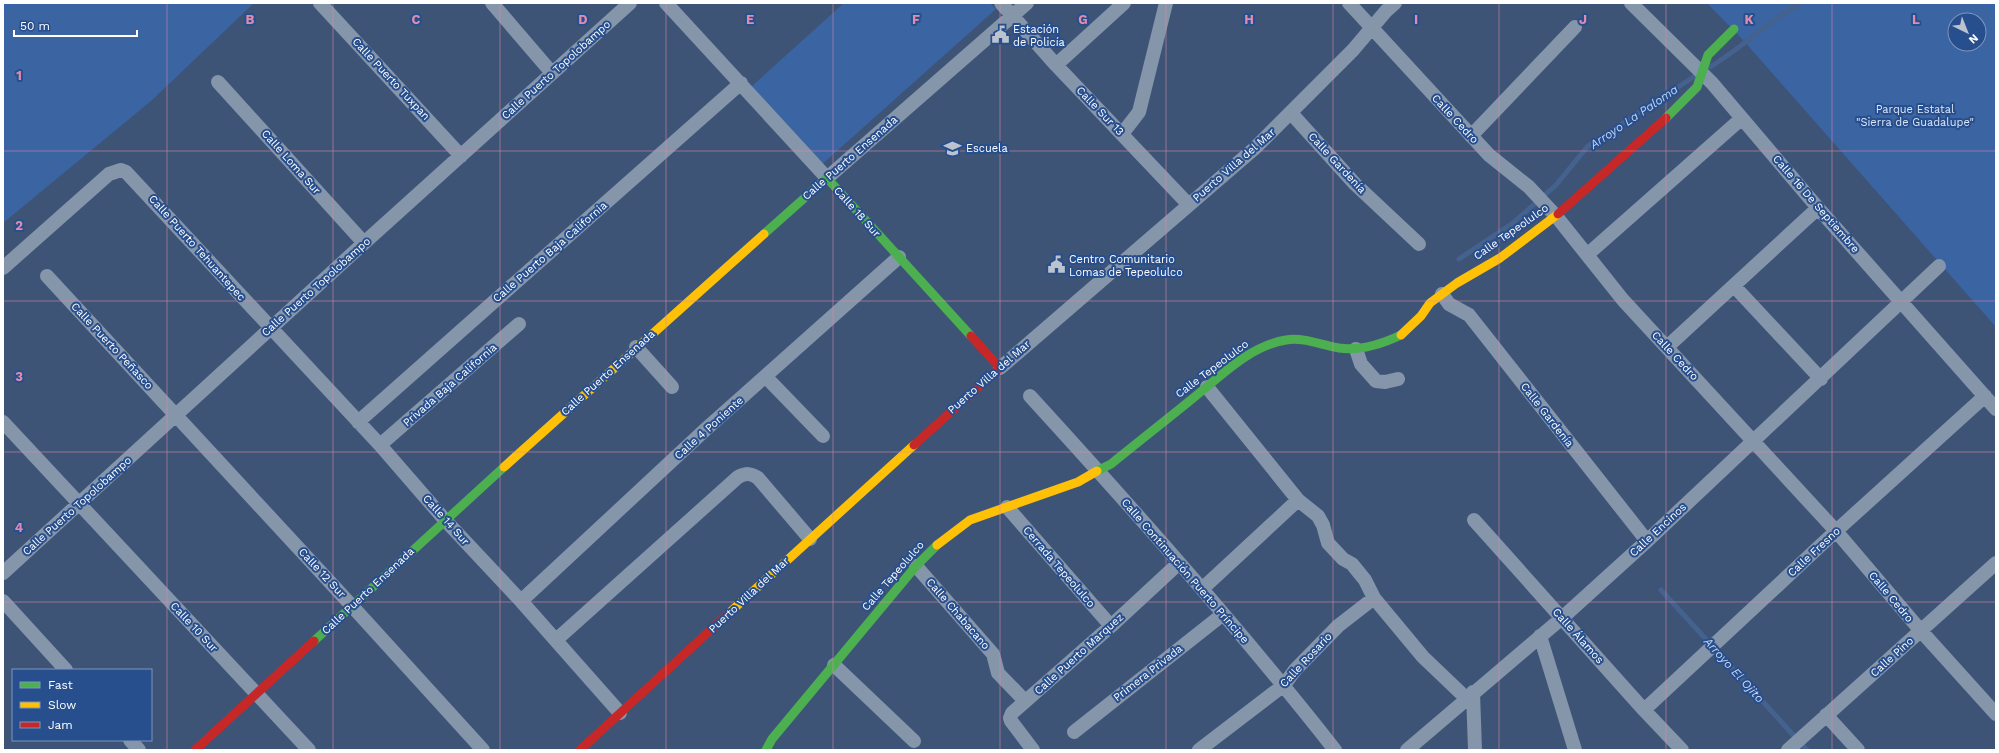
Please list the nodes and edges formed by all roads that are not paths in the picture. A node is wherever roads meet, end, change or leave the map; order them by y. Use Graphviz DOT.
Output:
graph roads {
  1 [pos="320,3"];
  2 [pos="492,3"];
  3 [pos="630,3"];
  4 [pos="666,3"];
  5 [pos="1001,3"];
  6 [pos="1027,3"];
  7 [pos="1124,3"];
  8 [pos="1166,3"];
  9 [pos="1349,3"];
  10 [pos="1395,3"];
  11 [pos="1631,3"];
  12 [pos="1013,16"];
  13 [pos="1576,27"];
  14 [pos="1371,29"];
  15 [pos="1734,29"];
  16 [pos="1056,65"];
  17 [pos="552,73"];
  18 [pos="1702,73"];
  19 [pos="218,82"];
  20 [pos="741,83"];
  21 [pos="1291,113"];
  22 [pos="1741,119"];
  23 [pos="1122,134"];
  24 [pos="1471,136"];
  25 [pos="461,156"];
  26 [pos="827,178"];
  27 [pos="1188,204"];
  28 [pos="1818,208"];
  29 [pos="1556,216"];
  30 [pos="364,243"];
  31 [pos="1419,244"];
  32 [pos="1588,254"];
  33 [pos="899,257"];
  34 [pos="1939,266"];
  35 [pos="3,268"];
  36 [pos="47,276"];
  37 [pos="1734,286"];
  38 [pos="1442,294"];
  39 [pos="1902,302"];
  40 [pos="519,324"];
  41 [pos="270,328"];
  42 [pos="636,347"];
  43 [pos="1667,347"];
  44 [pos="1356,349"];
  45 [pos="1000,368"];
  46 [pos="766,377"];
  47 [pos="1821,378"];
  48 [pos="1398,379"];
  49 [pos="672,387"];
  50 [pos="1207,387"];
  51 [pos="1030,396"];
  52 [pos="1985,396"];
  53 [pos="1996,409"];
  54 [pos="176,415"];
  55 [pos="3,422"];
  56 [pos="358,422"];
  57 [pos="823,436"];
  58 [pos="1753,441"];
  59 [pos="380,445"];
  60 [pos="1099,471"];
  61 [pos="1298,500"];
  62 [pos="79,503"];
  63 [pos="1007,507"];
  64 [pos="444,520"];
  65 [pos="1474,520"];
  66 [pos="1836,531"];
  67 [pos="810,539"];
  68 [pos="1647,541"];
  69 [pos="1179,563"];
  70 [pos="1996,563"];
  71 [pos="916,566"];
  72 [pos="3,573"];
  73 [pos="1202,589"];
  74 [pos="1374,598"];
  75 [pos="3,601"];
  76 [pos="521,601"];
  77 [pos="352,606"];
  78 [pos="1222,615"];
  79 [pos="1562,618"];
  80 [pos="1111,626"];
  81 [pos="1921,631"];
  82 [pos="1540,636"];
  83 [pos="556,640"];
  84 [pos="834,665"];
  85 [pos="65,669"];
  86 [pos="1284,685"];
  87 [pos="257,695"];
  88 [pos="1469,695"];
  89 [pos="1025,701"];
  90 [pos="1644,710"];
  91 [pos="620,713"];
  92 [pos="1996,714"];
  93 [pos="1826,715"];
  94 [pos="1074,732"];
  95 [pos="131,741"];
  96 [pos="914,741"];
  97 [pos="139,750"];
  98 [pos="195,750"];
  99 [pos="309,750"];
  100 [pos="483,750"];
  101 [pos="580,750"];
  102 [pos="766,750"];
  103 [pos="1033,750"];
  104 [pos="1199,750"];
  105 [pos="1335,750"];
  106 [pos="1407,750"];
  107 [pos="1475,750"];
  108 [pos="1575,750"];
  109 [pos="1682,750"];
  110 [pos="1788,750"];
  111 [pos="1858,750"];
  1 -- 25 [label="street, Calle Puerto Tuxpan"];
  2 -- 17 [label="street"];
  3 -- 17 [label="street, Calle Puerto Topolobampo"];
  4 -- 20 [label="street, Calle 18 Sur"];
  5 -- 12 [label="street, Calle Sur 13"];
  6 -- 12 [label="street, Calle Puerto Ensenada"];
  7 -- 16 [label="street"];
  8 -- 23 [label="street"];
  9 -- 14 [label="street, Calle Cedro"];
  10 -- 14 [label="street, Puerto Villa del Mar"];
  11 -- 18 [label="street, Calle 16 De Septiembre"];
  12 -- 16 [label="street, Calle Sur 13"];
  12 -- 26 [label="street, Calle Puerto Ensenada"];
  13 -- 24 [label="street"];
  14 -- 21 [label="street, Puerto Villa del Mar"];
  14 -- 24 [label="street, Calle Cedro"];
  15 -- 18 [label="street, Calle Tepeolulco"];
  16 -- 23 [label="street, Calle Sur 13"];
  17 -- 25 [label="street, Calle Puerto Topolobampo"];
  18 -- 22 [label="street, Calle 16 De Septiembre"];
  18 -- 29 [label="street, Calle Tepeolulco"];
  19 -- 30 [label="street, Calle Loma Sur"];
  20 -- 26 [label="street, Calle 18 Sur"];
  20 -- 56 [label="street, Calle Puerto Baja California"];
  21 -- 27 [label="street, Puerto Villa del Mar"];
  21 -- 31 [label="street, Calle Gardenía"];
  22 -- 28 [label="street, Calle 16 De Septiembre"];
  22 -- 32 [label="street"];
  23 -- 27 [label="street, Calle Sur 13"];
  24 -- 29 [label="street, Calle Cedro"];
  25 -- 30 [label="street, Calle Puerto Topolobampo"];
  26 -- 33 [label="street, Calle 18 Sur"];
  26 -- 42 [label="street, Calle Puerto Ensenada"];
  27 -- 45 [label="street, Puerto Villa del Mar"];
  28 -- 37 [label="street"];
  28 -- 39 [label="street, Calle 16 De Septiembre"];
  29 -- 32 [label="street, Calle Cedro"];
  29 -- 38 [label="street, Calle Tepeolulco"];
  30 -- 41 [label="street, Calle Puerto Topolobampo"];
  32 -- 43 [label="street, Calle Cedro"];
  33 -- 45 [label="street, Calle 18 Sur"];
  33 -- 46 [label="street, Calle 4 Poniente"];
  34 -- 39 [label="street, Calle Encinos"];
  35 -- 41 [label="street, Calle Puerto Tehuantepec"];
  36 -- 54 [label="street, Calle Puerto Peñasco"];
  37 -- 43 [label="street"];
  37 -- 47 [label="street"];
  38 -- 44 [label="street, Calle Tepeolulco"];
  38 -- 68 [label="street, Calle Gardenía"];
  39 -- 47 [label="street, Calle Encinos"];
  39 -- 52 [label="street, Calle 16 De Septiembre"];
  40 -- 59 [label="street, Privada Baja California"];
  41 -- 54 [label="street, Calle Puerto Topolobampo"];
  41 -- 56 [label="street, Calle 14 Sur"];
  42 -- 49 [label="street"];
  42 -- 64 [label="street, Calle Puerto Ensenada"];
  43 -- 58 [label="street, Calle Cedro"];
  44 -- 48 [label="street"];
  44 -- 50 [label="street, Calle Tepeolulco"];
  45 -- 67 [label="street, Puerto Villa del Mar"];
  46 -- 57 [label="street"];
  46 -- 76 [label="street, Calle 4 Poniente"];
  47 -- 58 [label="street, Calle Encinos"];
  50 -- 60 [label="street, Calle Tepeolulco"];
  50 -- 61 [label="street"];
  51 -- 60 [label="street, Calle Continuación Puerto Príncipe"];
  52 -- 53 [label="street, Calle 16 De Septiembre"];
  52 -- 66 [label="street, Calle Fresno"];
  54 -- 62 [label="street, Calle Puerto Topolobampo"];
  54 -- 77 [label="street, Calle 12 Sur"];
  55 -- 62 [label="street, Calle 10 Sur"];
  56 -- 59 [label="street, Calle 14 Sur"];
  58 -- 66 [label="street, Calle Cedro"];
  58 -- 68 [label="street, Calle Encinos"];
  59 -- 64 [label="street, Calle 14 Sur"];
  60 -- 63 [label="street, Calle Tepeolulco"];
  60 -- 69 [label="street, Calle Continuación Puerto Príncipe"];
  61 -- 73 [label="street"];
  61 -- 74 [label="street"];
  62 -- 72 [label="street, Calle Puerto Topolobampo"];
  62 -- 87 [label="street, Calle 10 Sur"];
  63 -- 71 [label="street, Calle Tepeolulco"];
  63 -- 80 [label="street, Cerrada Tepeolulco"];
  64 -- 76 [label="street, Calle 14 Sur"];
  64 -- 77 [label="street, Calle Puerto Ensenada"];
  65 -- 79 [label="street, Calle Álamos"];
  66 -- 81 [label="street, Calle Cedro"];
  66 -- 90 [label="street, Calle Fresno"];
  67 -- 83 [label="street"];
  67 -- 91 [label="street, Puerto Villa del Mar"];
  68 -- 79 [label="street, Calle Encinos"];
  69 -- 73 [label="street, Calle Continuación Puerto Príncipe"];
  69 -- 80 [label="street, Calle Puerto Marquez"];
  70 -- 81 [label="street, Calle Pino"];
  71 -- 84 [label="street, Calle Tepeolulco"];
  71 -- 89 [label="street, Calle Chabacano"];
  73 -- 78 [label="street, Calle Continuación Puerto Príncipe"];
  74 -- 86 [label="street, Calle Rosario"];
  74 -- 88 [label="street"];
  75 -- 85 [label="street"];
  76 -- 83 [label="street, Calle 14 Sur"];
  77 -- 87 [label="street, Calle Puerto Ensenada"];
  77 -- 100 [label="street, Calle 12 Sur"];
  78 -- 86 [label="street, Calle Continuación Puerto Príncipe"];
  78 -- 94 [label="street, Primera Privada"];
  79 -- 82 [label="street, Calle Encinos"];
  79 -- 90 [label="street, Calle Álamos"];
  80 -- 89 [label="street, Calle Puerto Marquez"];
  81 -- 92 [label="street, Calle Cedro"];
  81 -- 93 [label="street, Calle Pino"];
  82 -- 88 [label="street, Calle Encinos"];
  82 -- 108 [label="street"];
  83 -- 91 [label="street, Calle 14 Sur"];
  84 -- 96 [label="street"];
  84 -- 102 [label="street, Calle Tepeolulco"];
  86 -- 104 [label="street, Calle Rosario"];
  86 -- 105 [label="street, Calle Continuación Puerto Príncipe"];
  87 -- 98 [label="street, Calle Puerto Ensenada"];
  87 -- 99 [label="street, Calle 10 Sur"];
  88 -- 106 [label="street, Calle Encinos"];
  88 -- 107 [label="street"];
  89 -- 103 [label="street, Calle Puerto Marquez"];
  90 -- 109 [label="street, Calle Álamos"];
  91 -- 101 [label="street, Puerto Villa del Mar"];
  93 -- 110 [label="street, Calle Pino"];
  93 -- 111 [label="street"];
  95 -- 97 [label="street"];
}
